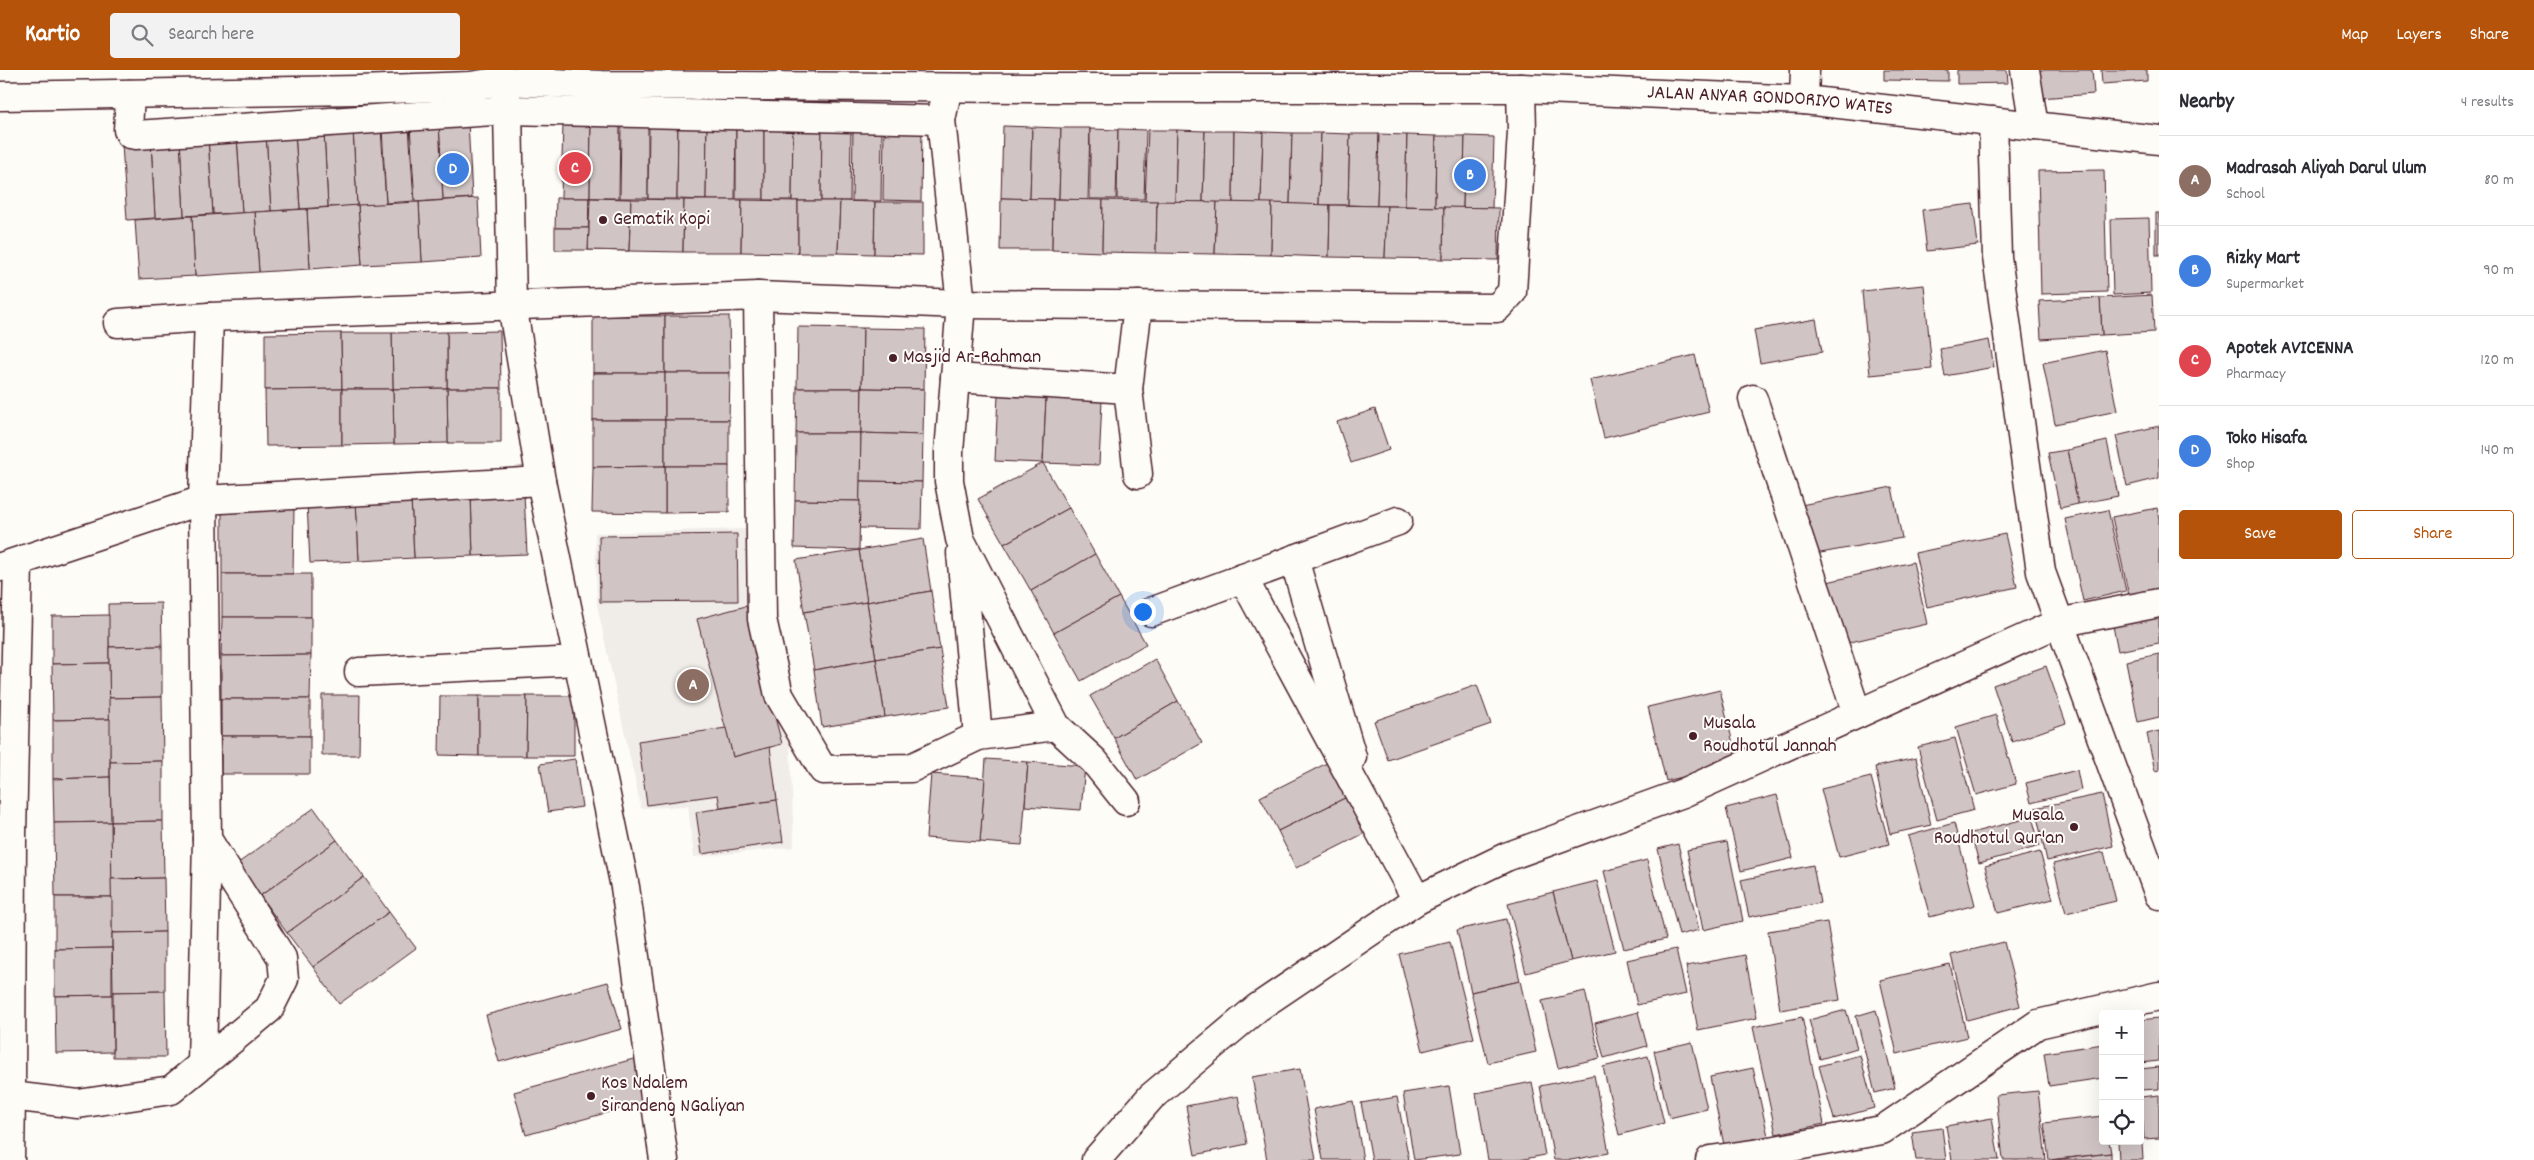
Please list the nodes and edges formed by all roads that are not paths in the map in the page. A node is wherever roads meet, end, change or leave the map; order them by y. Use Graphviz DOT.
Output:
graph roads {
  1 [pos="1805,70"];
  2 [pos="2025,70"];
  3 [pos="470,78"];
  4 [pos="1027,79"];
  5 [pos="1132,79"];
  6 [pos="359,80"];
  7 [pos="503,81"];
  8 [pos="1616,81"];
  9 [pos="947,87"];
  10 [pos="1521,88"];
  11 [pos="130,94"];
  12 [pos="0,96"];
  13 [pos="1804,100"];
  14 [pos="508,110"];
  15 [pos="941,120"];
  16 [pos="1994,121"];
  17 [pos="2034,126"];
  18 [pos="2159,140"];
  19 [pos="758,296"];
  20 [pos="512,304"];
  21 [pos="961,304"];
  22 [pos="1138,306"];
  23 [pos="209,318"];
  24 [pos="118,323"];
  25 [pos="955,378"];
  26 [pos="1128,389"];
  27 [pos="1753,399"];
  28 [pos="1138,474"];
  29 [pos="541,481"];
  30 [pos="203,500"];
  31 [pos="1398,521"];
  32 [pos="960,539"];
  33 [pos="1294,560"];
  34 [pos="9,566"];
  35 [pos="1243,578"];
  36 [pos="2159,603"];
  37 [pos="1151,612"];
  38 [pos="2058,623"];
  39 [pos="578,661"];
  40 [pos="360,672"];
  41 [pos="1857,714"];
  42 [pos="1056,726"];
  43 [pos="978,736"];
  44 [pos="1126,801"];
  45 [pos="1368,810"];
  46 [pos="207,839"];
  47 [pos="2159,896"];
  48 [pos="1417,900"];
  49 [pos="2159,996"];
  50 [pos="202,1064"];
  51 [pos="11,1096"];
  52 [pos="10,1160"];
  53 [pos="664,1160"];
  54 [pos="1096,1160"];
  55 [pos="1710,1160"];
  1 -- 13 [label="street"];
  2 -- 17 [label="street"];
  3 -- 6 [label="street, JALAN ANYAR GONDORIYO WATES"];
  3 -- 7 [label="street, JALAN ANYAR GONDORIYO WATES"];
  4 -- 5 [label="street, JALAN ANYAR GONDORIYO WATES"];
  4 -- 9 [label="street, JALAN ANYAR GONDORIYO WATES"];
  5 -- 10 [label="street, JALAN ANYAR GONDORIYO WATES"];
  6 -- 11 [label="street, JALAN ANYAR GONDORIYO WATES"];
  7 -- 9 [label="street, JALAN ANYAR GONDORIYO WATES"];
  7 -- 14 [label="street"];
  8 -- 10 [label="street, JALAN ANYAR GONDORIYO WATES"];
  8 -- 13 [label="street, JALAN ANYAR GONDORIYO WATES"];
  9 -- 15 [label="street"];
  10 -- 22 [label="street"];
  11 -- 12 [label="street, JALAN ANYAR GONDORIYO WATES"];
  11 -- 14 [label="street"];
  13 -- 16 [label="street, JALAN ANYAR GONDORIYO WATES"];
  14 -- 15 [label="street"];
  14 -- 20 [label="street"];
  15 -- 21 [label="street"];
  16 -- 17 [label="street, JALAN ANYAR GONDORIYO WATES"];
  16 -- 38 [label="street"];
  17 -- 18 [label="street, JALAN ANYAR GONDORIYO WATES"];
  19 -- 20 [label="street"];
  19 -- 21 [label="street"];
  19 -- 43 [label="street"];
  20 -- 23 [label="street"];
  20 -- 29 [label="street"];
  21 -- 22 [label="street"];
  21 -- 25 [label="street"];
  22 -- 26 [label="street"];
  23 -- 24 [label="street"];
  23 -- 30 [label="street"];
  25 -- 26 [label="street"];
  25 -- 32 [label="street"];
  26 -- 28 [label="street"];
  27 -- 41 [label="street"];
  29 -- 30 [label="street"];
  29 -- 39 [label="street"];
  30 -- 34 [label="street"];
  30 -- 46 [label="street"];
  31 -- 33 [label="street"];
  32 -- 42 [label="street"];
  32 -- 43 [label="street"];
  33 -- 35 [label="street"];
  33 -- 45 [label="street"];
  34 -- 51 [label="street"];
  35 -- 37 [label="street"];
  35 -- 45 [label="street"];
  36 -- 38 [label="street"];
  38 -- 41 [label="street"];
  38 -- 47 [label="street"];
  39 -- 40 [label="street"];
  39 -- 53 [label="street"];
  41 -- 48 [label="street"];
  42 -- 43 [label="street"];
  42 -- 44 [label="street"];
  45 -- 48 [label="street"];
  46 -- 50 [label="street"];
  46 -- 50 [label="street"];
  48 -- 54 [label="street"];
  49 -- 55 [label="street"];
  50 -- 51 [label="street"];
  51 -- 52 [label="street"];
}
